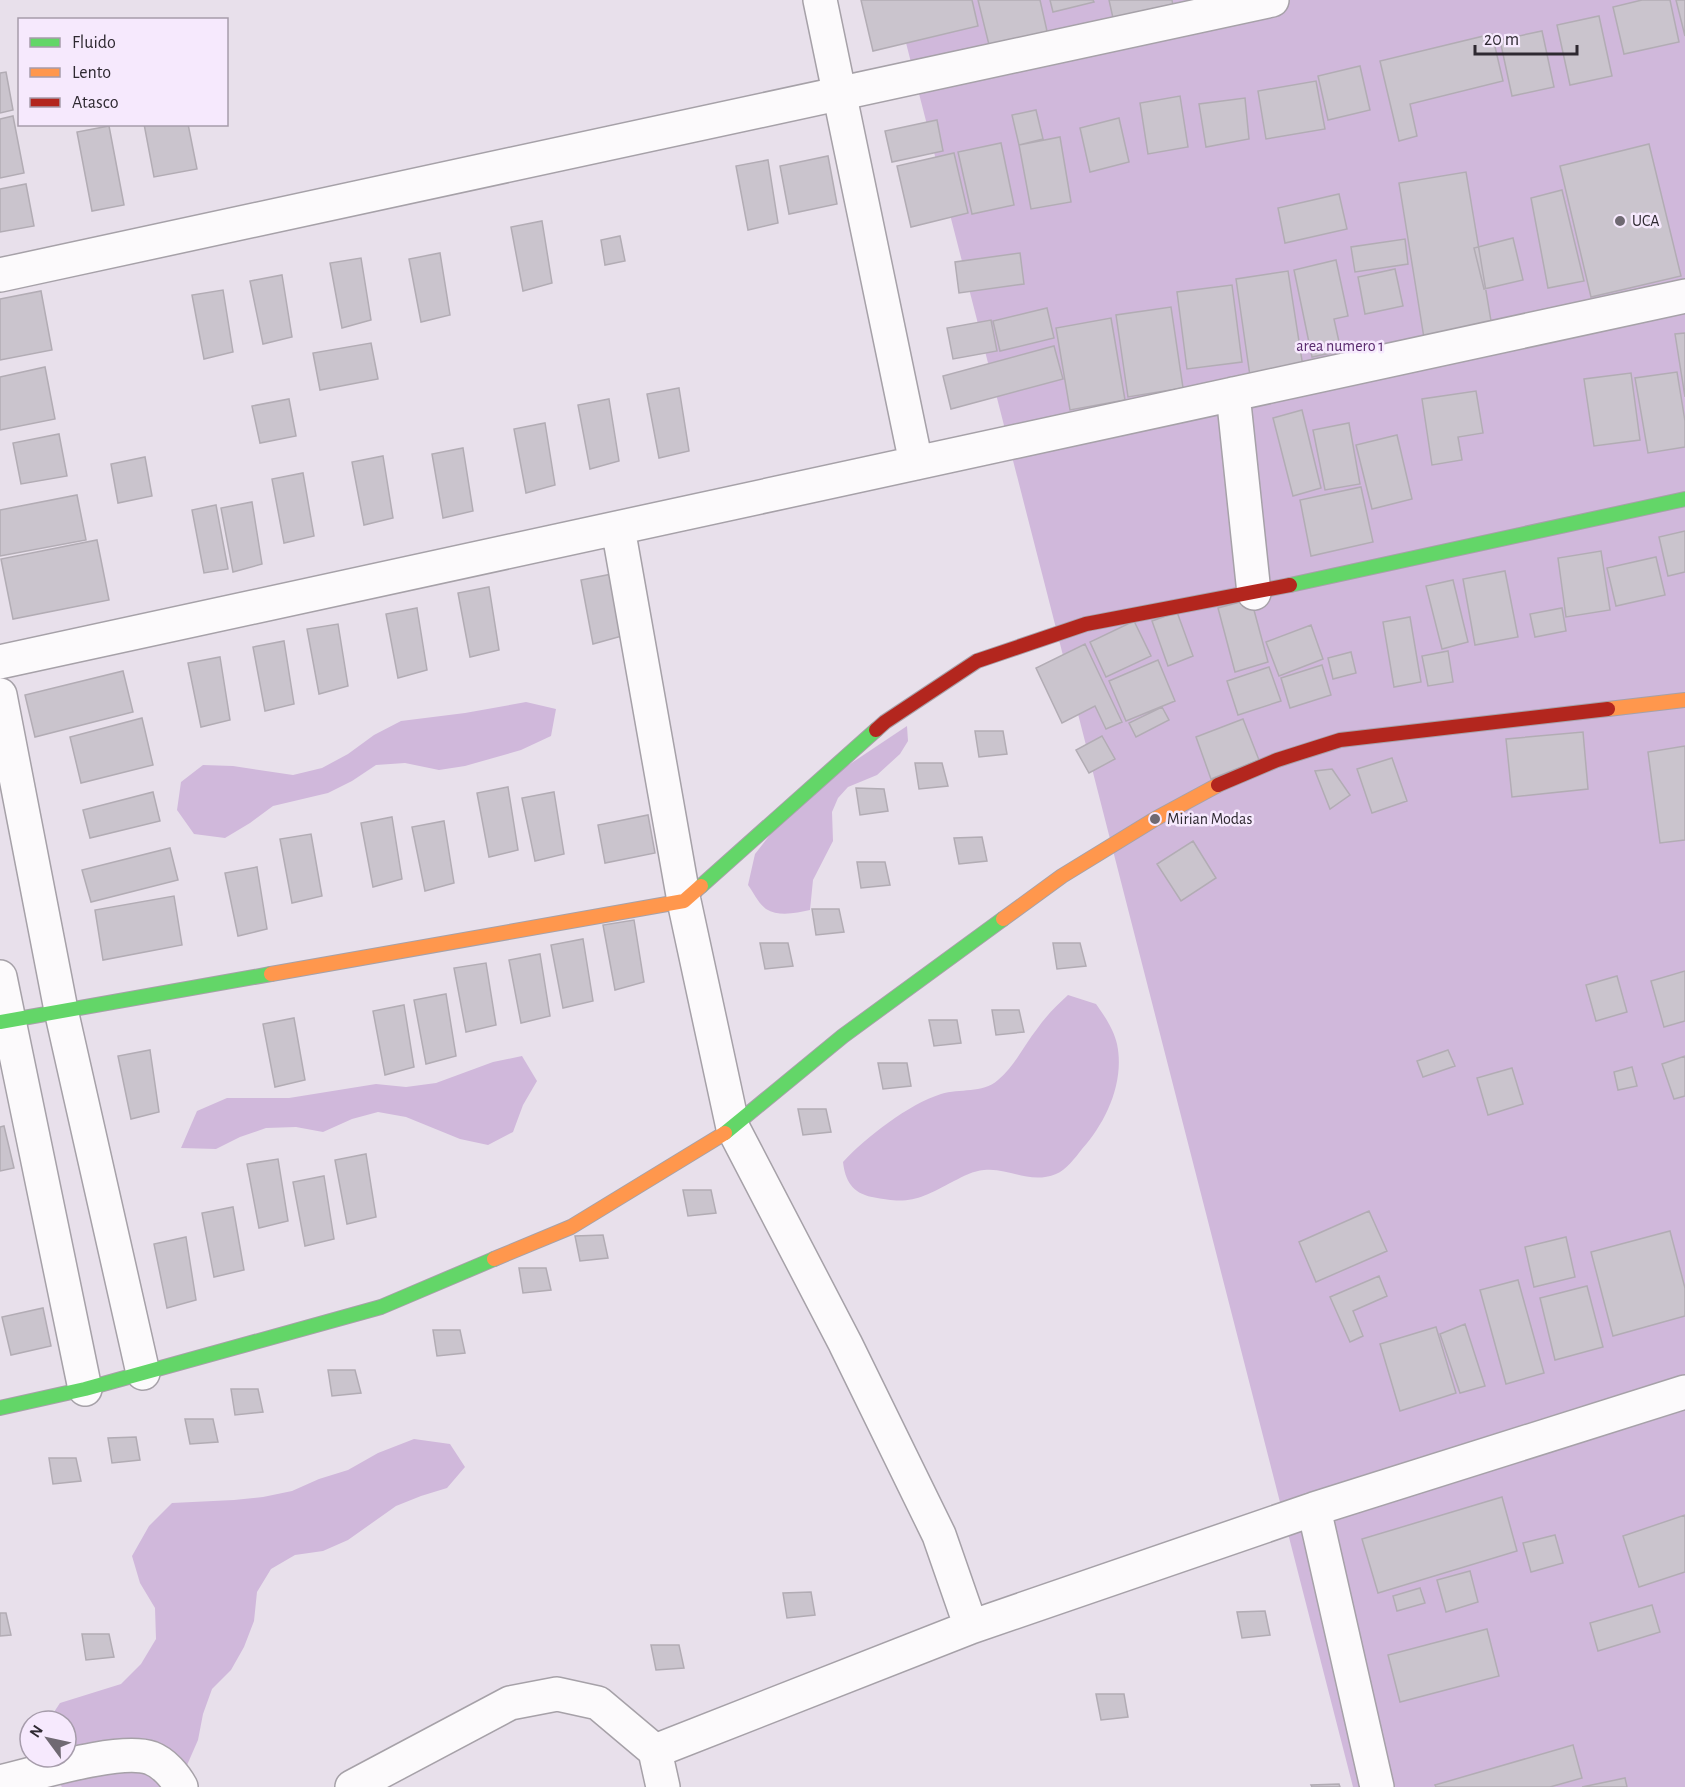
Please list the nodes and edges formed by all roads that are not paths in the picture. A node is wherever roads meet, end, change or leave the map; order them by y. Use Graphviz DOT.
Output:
graph roads {
  1 [pos="820,0"];
  2 [pos="1272,0"];
  3 [pos="840,94"];
  4 [pos="0,275"];
  5 [pos="1685,296"];
  6 [pos="1233,394"];
  7 [pos="916,463"];
  8 [pos="1685,499"];
  9 [pos="618,528"];
  10 [pos="1254,593"];
  11 [pos="0,662"];
  12 [pos="0,695"];
  13 [pos="1685,700"];
  14 [pos="684,901"];
  15 [pos="0,977"];
  16 [pos="61,1010"];
  17 [pos="4,1021"];
  18 [pos="733,1128"];
  19 [pos="143,1374"];
  20 [pos="85,1389"];
  21 [pos="1685,1392"];
  22 [pos="0,1408"];
  23 [pos="1314,1509"];
  24 [pos="971,1627"];
  25 [pos="655,1751"];
  26 [pos="0,1782"];
  27 [pos="181,1787"];
  28 [pos="352,1787"];
  29 [pos="663,1787"];
  30 [pos="1377,1787"];
  1 -- 3 [label="street"];
  2 -- 3 [label="street"];
  3 -- 4 [label="street"];
  3 -- 7 [label="street"];
  5 -- 6 [label="street"];
  6 -- 7 [label="street"];
  6 -- 10 [label="street"];
  7 -- 9 [label="street"];
  8 -- 10 [label="street"];
  9 -- 11 [label="street"];
  9 -- 14 [label="street"];
  10 -- 14 [label="street"];
  12 -- 16 [label="street"];
  13 -- 18 [label="street"];
  14 -- 16 [label="street"];
  14 -- 18 [label="street"];
  15 -- 17 [label="street"];
  16 -- 17 [label="street"];
  16 -- 19 [label="street"];
  17 -- 20 [label="street"];
  18 -- 19 [label="street"];
  18 -- 24 [label="street"];
  19 -- 20 [label="street"];
  20 -- 22 [label="street"];
  21 -- 23 [label="street"];
  23 -- 24 [label="street"];
  23 -- 30 [label="street"];
  24 -- 25 [label="street"];
  25 -- 28 [label="street"];
  25 -- 29 [label="street"];
  26 -- 27 [label="street"];
}
